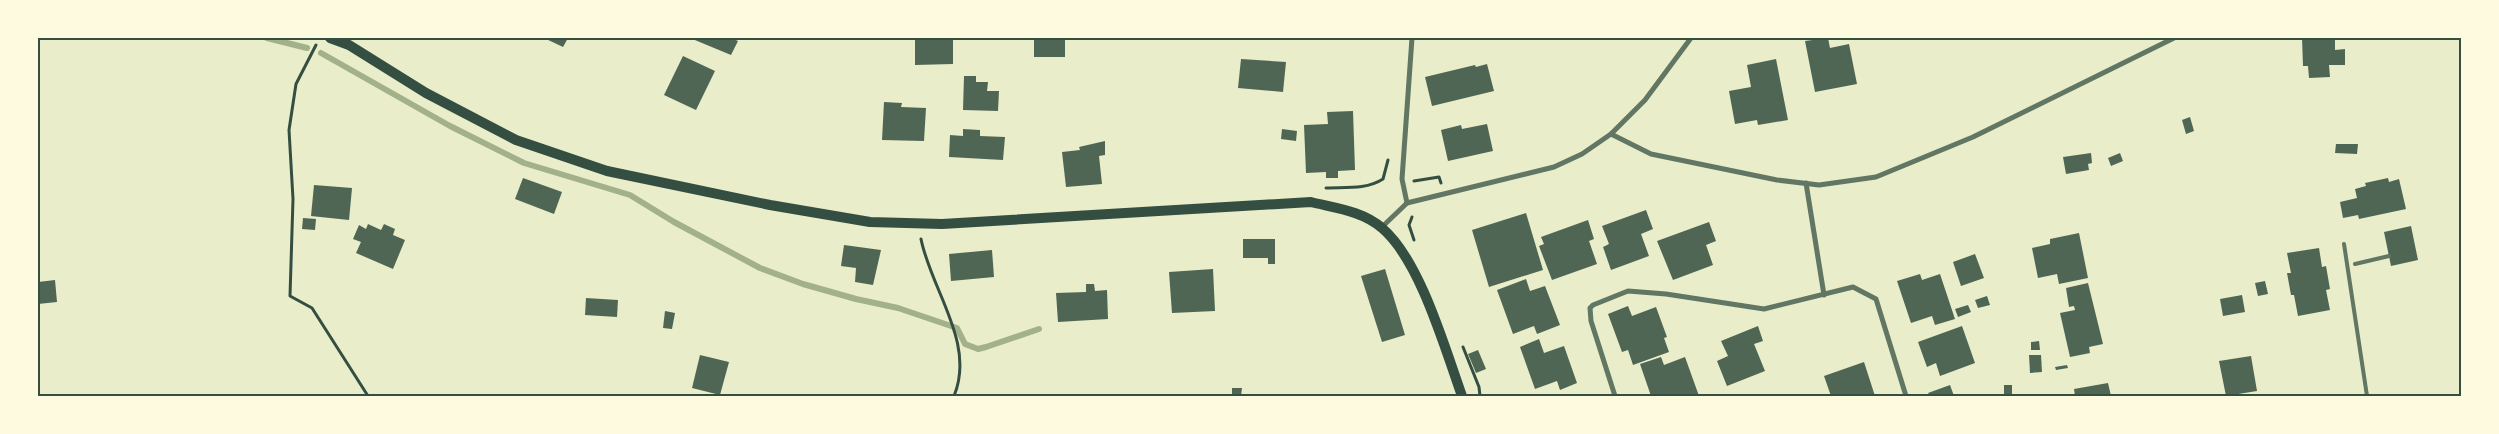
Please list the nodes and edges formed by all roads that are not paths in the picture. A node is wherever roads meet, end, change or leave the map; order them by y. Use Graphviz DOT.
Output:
graph roads {
  1 [pos="330,38"];
  2 [pos="1412,38"];
  3 [pos="1691,38"];
  4 [pos="2174,38"];
  5 [pos="1611,134"];
  6 [pos="1806,183"];
  7 [pos="1407,203"];
  8 [pos="1382,227"];
  9 [pos="2344,244"];
  10 [pos="2389,256"];
  11 [pos="2355,264"];
  12 [pos="1824,295"];
  13 [pos="1462,396"];
  14 [pos="1615,396"];
  15 [pos="1906,396"];
  16 [pos="2368,396"];
  1 -- 8 [label="main road"];
  2 -- 7 [label="street"];
  3 -- 5 [label="street"];
  4 -- 6 [label="street"];
  5 -- 6 [label="street"];
  5 -- 7 [label="street"];
  6 -- 12 [label="street"];
  7 -- 8 [label="street"];
  8 -- 13 [label="main road"];
  9 -- 16 [label="lane"];
  10 -- 11 [label="lane"];
  12 -- 14 [label="street"];
  12 -- 15 [label="street"];
}
